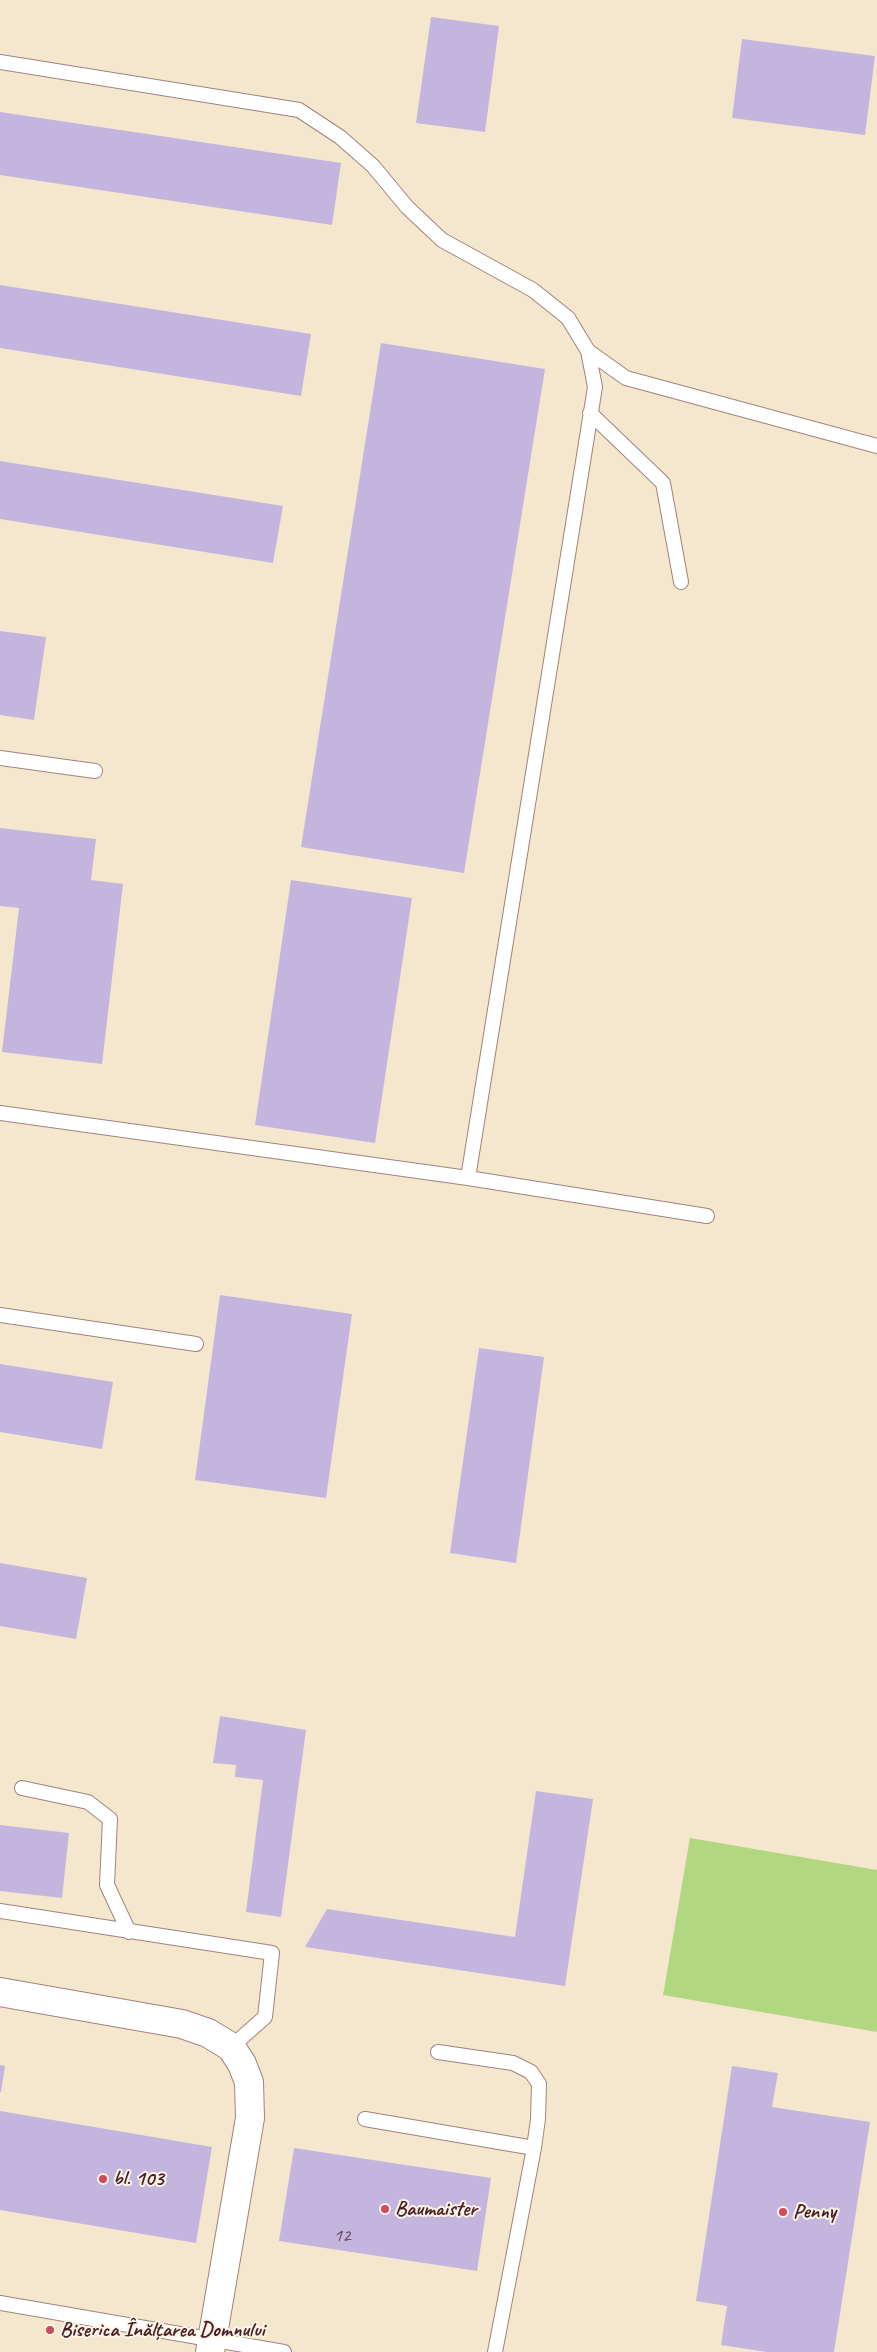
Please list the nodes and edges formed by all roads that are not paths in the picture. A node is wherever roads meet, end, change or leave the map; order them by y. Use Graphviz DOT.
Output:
graph roads {
  1 [pos="0,62"];
  2 [pos="588,351"];
  3 [pos="590,413"];
  4 [pos="877,446"];
  5 [pos="682,582"];
  6 [pos="0,758"];
  7 [pos="95,771"];
  8 [pos="0,1113"];
  9 [pos="468,1178"];
  10 [pos="707,1216"];
  11 [pos="0,1315"];
  12 [pos="196,1344"];
  13 [pos="22,1788"];
  14 [pos="0,1911"];
  15 [pos="129,1932"];
  16 [pos="0,1992"];
  17 [pos="231,2047"];
  18 [pos="438,2052"];
  19 [pos="365,2119"];
  20 [pos="534,2148"];
  21 [pos="0,2303"];
  22 [pos="211,2345"];
  23 [pos="284,2352"];
  24 [pos="495,2352"];
  1 -- 2 [label="lane"];
  2 -- 3 [label="lane"];
  2 -- 4 [label="lane"];
  3 -- 5 [label="lane"];
  3 -- 9 [label="lane"];
  6 -- 7 [label="lane"];
  8 -- 9 [label="lane"];
  9 -- 10 [label="lane"];
  11 -- 12 [label="lane"];
  13 -- 15 [label="lane"];
  14 -- 15 [label="lane"];
  15 -- 17 [label="lane"];
  16 -- 17 [label="street"];
  17 -- 22 [label="street"];
  18 -- 20 [label="lane"];
  19 -- 20 [label="lane"];
  20 -- 24 [label="lane"];
  21 -- 22 [label="lane"];
  22 -- 23 [label="lane"];
}
